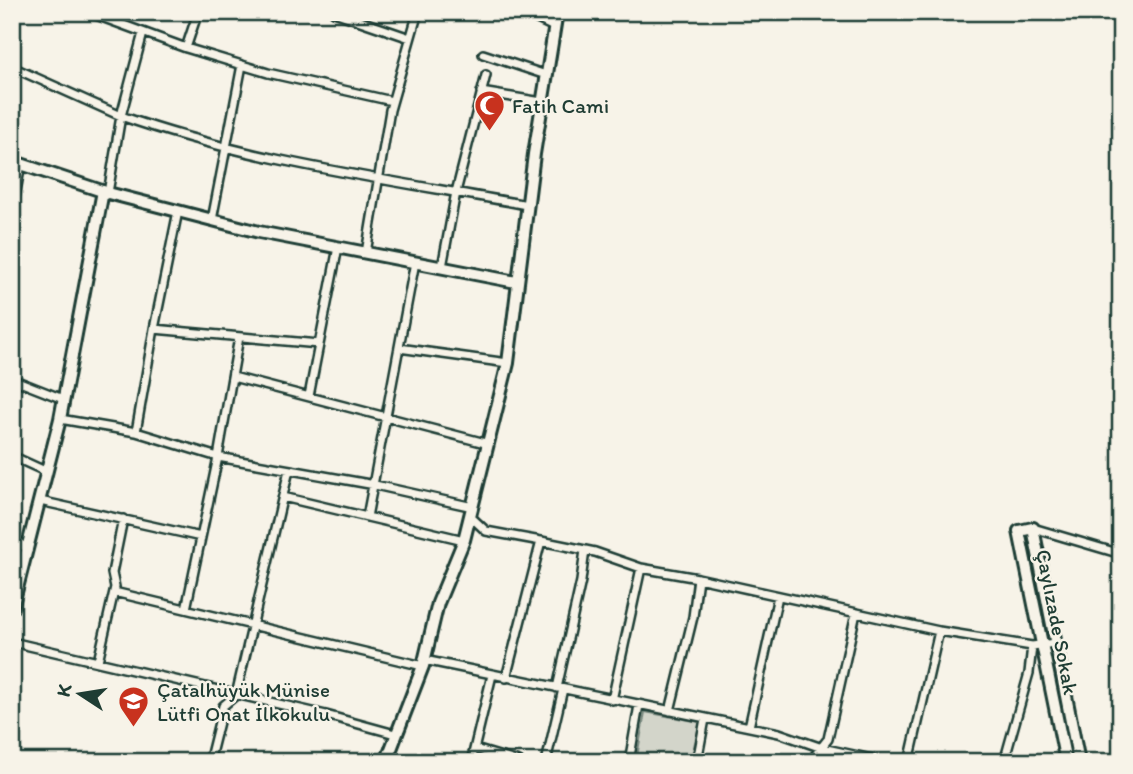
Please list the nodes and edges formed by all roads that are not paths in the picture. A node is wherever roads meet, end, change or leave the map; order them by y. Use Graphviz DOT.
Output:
graph roads {
  1 [pos="88,12"];
  2 [pos="198,12"];
  3 [pos="334,12"];
  4 [pos="418,12"];
  5 [pos="523,12"];
  6 [pos="557,12"];
  7 [pos="554,27"];
  8 [pos="143,33"];
  9 [pos="410,38"];
  10 [pos="186,48"];
  11 [pos="483,54"];
  12 [pos="242,65"];
  13 [pos="12,67"];
  14 [pos="486,75"];
  15 [pos="547,75"];
  16 [pos="481,92"];
  17 [pos="392,101"];
  18 [pos="542,102"];
  19 [pos="121,116"];
  20 [pos="227,146"];
  21 [pos="17,163"];
  22 [pos="377,178"];
  23 [pos="105,192"];
  24 [pos="456,192"];
  25 [pos="527,205"];
  26 [pos="178,211"];
  27 [pos="12,214"];
  28 [pos="212,220"];
  29 [pos="338,247"];
  30 [pos="366,253"];
  31 [pos="415,262"];
  32 [pos="442,267"];
  33 [pos="516,282"];
  34 [pos="154,329"];
  35 [pos="239,337"];
  36 [pos="319,344"];
  37 [pos="399,348"];
  38 [pos="508,363"];
  39 [pos="233,377"];
  40 [pos="12,379"];
  41 [pos="309,396"];
  42 [pos="64,399"];
  43 [pos="387,416"];
  44 [pos="60,419"];
  45 [pos="136,432"];
  46 [pos="489,444"];
  47 [pos="12,456"];
  48 [pos="218,457"];
  49 [pos="289,470"];
  50 [pos="47,471"];
  51 [pos="374,485"];
  52 [pos="283,497"];
  53 [pos="40,501"];
  54 [pos="472,512"];
  55 [pos="367,517"];
  56 [pos="123,519"];
  57 [pos="1033,528"];
  58 [pos="12,536"];
  59 [pos="201,537"];
  60 [pos="464,540"];
  61 [pos="541,541"];
  62 [pos="585,550"];
  63 [pos="28,551"];
  64 [pos="1121,554"];
  65 [pos="641,568"];
  66 [pos="698,578"];
  67 [pos="114,592"];
  68 [pos="779,596"];
  69 [pos="12,608"];
  70 [pos="186,609"];
  71 [pos="856,613"];
  72 [pos="253,625"];
  73 [pos="939,631"];
  74 [pos="12,642"];
  75 [pos="1055,643"];
  76 [pos="1037,646"];
  77 [pos="98,661"];
  78 [pos="424,663"];
  79 [pos="492,675"];
  80 [pos="506,678"];
  81 [pos="560,689"];
  82 [pos="236,695"];
  83 [pos="612,700"];
  84 [pos="639,705"];
  85 [pos="670,712"];
  86 [pos="705,719"];
  87 [pos="749,727"];
  88 [pos="395,734"];
  89 [pos="822,748"];
  90 [pos="474,749"];
  91 [pos="209,762"];
  92 [pos="386,762"];
  93 [pos="471,762"];
  94 [pos="519,762"];
  95 [pos="546,762"];
  96 [pos="629,762"];
  97 [pos="694,762"];
  98 [pos="810,762"];
  99 [pos="886,762"];
  100 [pos="909,762"];
  101 [pos="1004,762"];
  102 [pos="1066,762"];
  103 [pos="1079,762"];
  1 -- 8 [label="street"];
  2 -- 10 [label="street"];
  3 -- 9 [label="street"];
  4 -- 9 [label="street"];
  5 -- 7 [label="street"];
  6 -- 7 [label="street"];
  7 -- 15 [label="street"];
  8 -- 10 [label="street"];
  8 -- 19 [label="street"];
  9 -- 17 [label="street"];
  10 -- 12 [label="street"];
  11 -- 15 [label="street"];
  12 -- 17 [label="street"];
  12 -- 20 [label="street"];
  13 -- 19 [label="street"];
  14 -- 16 [label="street"];
  15 -- 18 [label="street"];
  16 -- 18 [label="street"];
  16 -- 24 [label="street"];
  17 -- 22 [label="street"];
  18 -- 25 [label="street"];
  19 -- 20 [label="street"];
  19 -- 23 [label="street"];
  20 -- 22 [label="street"];
  20 -- 28 [label="street"];
  21 -- 23 [label="street"];
  21 -- 27 [label="street"];
  22 -- 24 [label="street"];
  22 -- 30 [label="street"];
  23 -- 26 [label="street"];
  23 -- 42 [label="street"];
  24 -- 25 [label="street"];
  24 -- 32 [label="street"];
  25 -- 33 [label="street"];
  26 -- 28 [label="street"];
  26 -- 34 [label="street"];
  28 -- 29 [label="street"];
  29 -- 30 [label="street"];
  29 -- 36 [label="street"];
  30 -- 31 [label="street"];
  31 -- 32 [label="street"];
  31 -- 37 [label="street"];
  32 -- 33 [label="street"];
  33 -- 38 [label="street"];
  34 -- 35 [label="street"];
  34 -- 45 [label="street"];
  35 -- 36 [label="street"];
  35 -- 39 [label="street"];
  36 -- 41 [label="street"];
  37 -- 38 [label="street"];
  37 -- 43 [label="street"];
  38 -- 46 [label="street"];
  39 -- 41 [label="street"];
  39 -- 48 [label="street"];
  40 -- 42 [label="street"];
  41 -- 43 [label="street"];
  42 -- 44 [label="street"];
  43 -- 46 [label="street"];
  43 -- 51 [label="street"];
  44 -- 45 [label="street"];
  44 -- 50 [label="street"];
  45 -- 48 [label="street"];
  46 -- 54 [label="street"];
  47 -- 50 [label="street"];
  48 -- 49 [label="street"];
  48 -- 59 [label="street"];
  49 -- 51 [label="street"];
  49 -- 52 [label="street"];
  50 -- 53 [label="street"];
  51 -- 54 [label="street"];
  51 -- 55 [label="street"];
  52 -- 55 [label="street"];
  52 -- 72 [label="street"];
  53 -- 56 [label="street"];
  53 -- 63 [label="street"];
  54 -- 60 [label="street"];
  54 -- 61 [label="street"];
  55 -- 60 [label="street"];
  56 -- 59 [label="street"];
  56 -- 67 [label="street"];
  57 -- 64 [label="street"];
  57 -- 75 [label="street, Çaylızade Sokak"];
  57 -- 76 [label="street, Çaylızade Sokak"];
  58 -- 63 [label="street"];
  59 -- 70 [label="street"];
  60 -- 78 [label="street"];
  61 -- 62 [label="street"];
  61 -- 80 [label="street"];
  62 -- 65 [label="street"];
  62 -- 81 [label="street"];
  63 -- 69 [label="street"];
  65 -- 66 [label="street"];
  65 -- 83 [label="street"];
  66 -- 68 [label="street"];
  66 -- 85 [label="street"];
  67 -- 70 [label="street"];
  67 -- 77 [label="street"];
  68 -- 71 [label="street"];
  68 -- 87 [label="street"];
  70 -- 72 [label="street"];
  71 -- 73 [label="street"];
  71 -- 89 [label="street"];
  72 -- 78 [label="street"];
  72 -- 82 [label="street"];
  73 -- 76 [label="street"];
  73 -- 100 [label="street"];
  74 -- 77 [label="street"];
  75 -- 76 [label="street"];
  75 -- 103 [label="street, Çaylızade Sokak"];
  76 -- 101 [label="street"];
  76 -- 102 [label="street, Çaylızade Sokak"];
  77 -- 82 [label="street"];
  78 -- 79 [label="street"];
  78 -- 88 [label="street"];
  79 -- 80 [label="street"];
  79 -- 90 [label="street"];
  80 -- 81 [label="street"];
  81 -- 83 [label="street"];
  81 -- 95 [label="street"];
  82 -- 88 [label="street"];
  82 -- 91 [label="street"];
  83 -- 84 [label="street"];
  84 -- 85 [label="street"];
  84 -- 96 [label="street"];
  85 -- 86 [label="street"];
  86 -- 87 [label="street"];
  86 -- 97 [label="street"];
  87 -- 89 [label="street"];
  88 -- 92 [label="street"];
  89 -- 98 [label="street"];
  89 -- 99 [label="street"];
  90 -- 93 [label="street"];
  90 -- 94 [label="street"];
}
